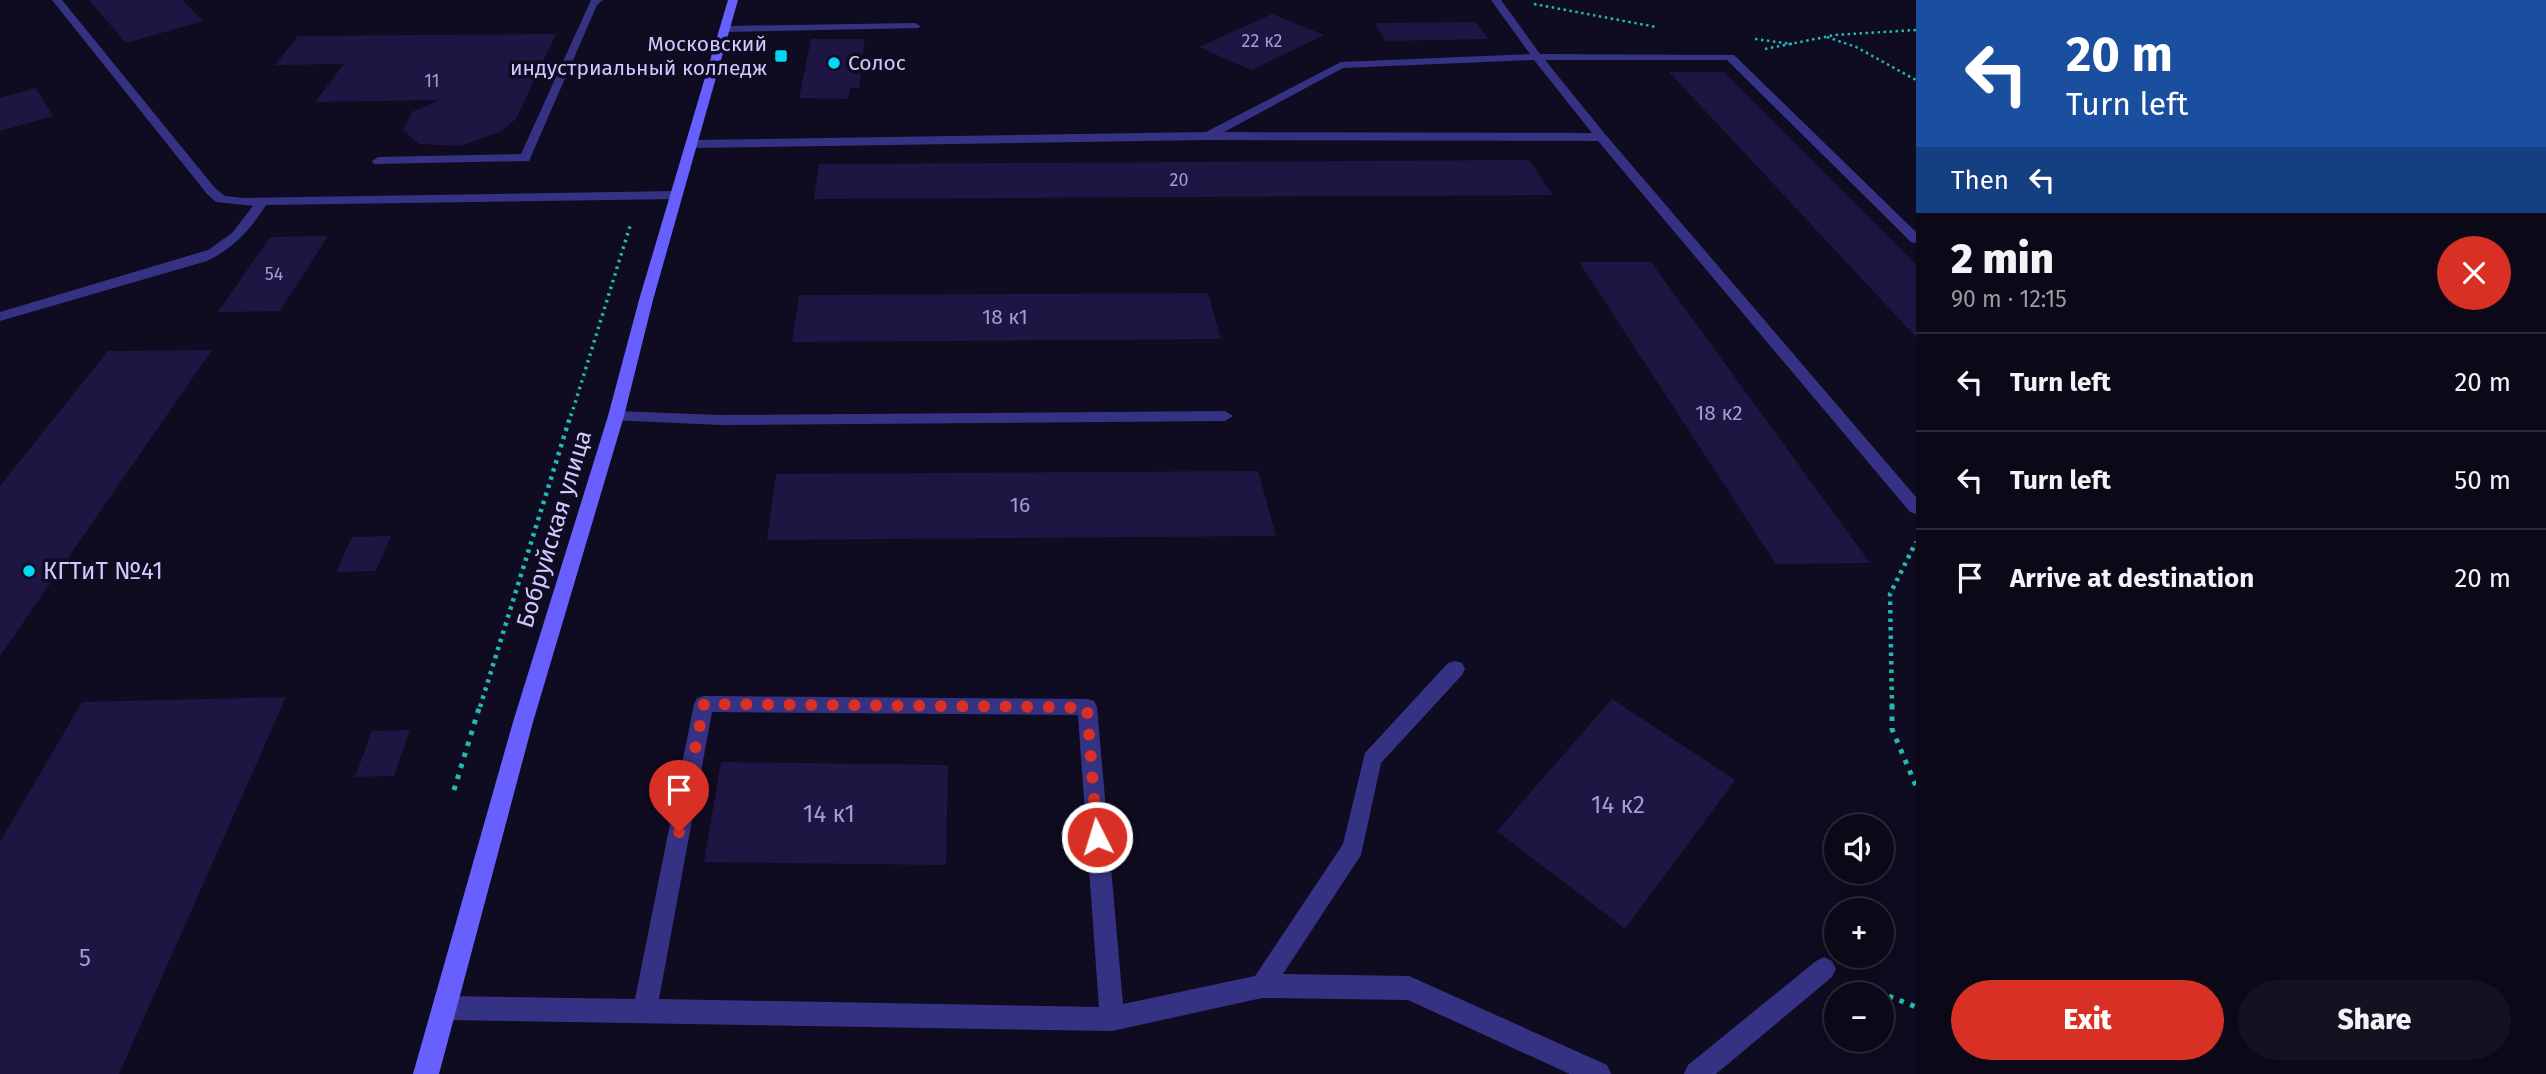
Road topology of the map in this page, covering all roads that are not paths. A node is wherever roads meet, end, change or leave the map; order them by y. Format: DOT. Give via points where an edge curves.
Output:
graph roads {
  1 [pos="57,0"];
  2 [pos="598,0"];
  3 [pos="733,0"];
  4 [pos="1496,0"];
  5 [pos="915,26"];
  6 [pos="724,29"];
  7 [pos="1537,57"];
  8 [pos="1207,136"];
  9 [pos="1601,137"];
  10 [pos="692,145"];
  11 [pos="378,161"];
  12 [pos="677,195"];
  13 [pos="262,202"];
  14 [pos="1916,239"];
  15 [pos="0,317"];
  16 [pos="616,416"];
  17 [pos="1225,416"];
  18 [pos="1916,508"];
  19 [pos="1455,669"];
  20 [pos="1824,969"];
  21 [pos="1262,986"];
  22 [pos="444,1008"];
  23 [pos="644,1013"];
  24 [pos="1112,1019"];
  25 [pos="426,1074"];
  26 [pos="1598,1074"];
  27 [pos="1697,1074"];
  1 -- 13 [label="lane" via="211,191 221,199"];
  2 -- 11 [label="lane" via="525,158"];
  3 -- 6 [label="street, Бобруйская улица"];
  4 -- 7 [label="lane"];
  5 -- 6 [label="lane"];
  6 -- 10 [label="street, Бобруйская улица"];
  7 -- 8 [label="lane" via="1341,65"];
  7 -- 9 [label="lane"];
  7 -- 14 [label="lane" via="1730,57"];
  8 -- 9 [label="lane"];
  8 -- 10 [label="lane"];
  9 -- 18 [label="lane"];
  10 -- 12 [label="street, Бобруйская улица"];
  12 -- 13 [label="lane"];
  12 -- 16 [label="street, Бобруйская улица"];
  13 -- 15 [label="lane" via="223,250"];
  16 -- 17 [label="lane" via="721,420"];
  16 -- 22 [label="street, Бобруйская улица" via="523,722"];
  19 -- 21 [label="lane" via="1372,759 1353,848"];
  20 -- 27 [label="lane"];
  21 -- 24 [label="lane"];
  21 -- 26 [label="lane" via="1409,988"];
  22 -- 23 [label="lane"];
  22 -- 25 [label="street, Бобруйская улица"];
  23 -- 24 [label="lane"];
  23 -- 24 [label="lane" via="704,704 1059,707 1087,708"];
}
